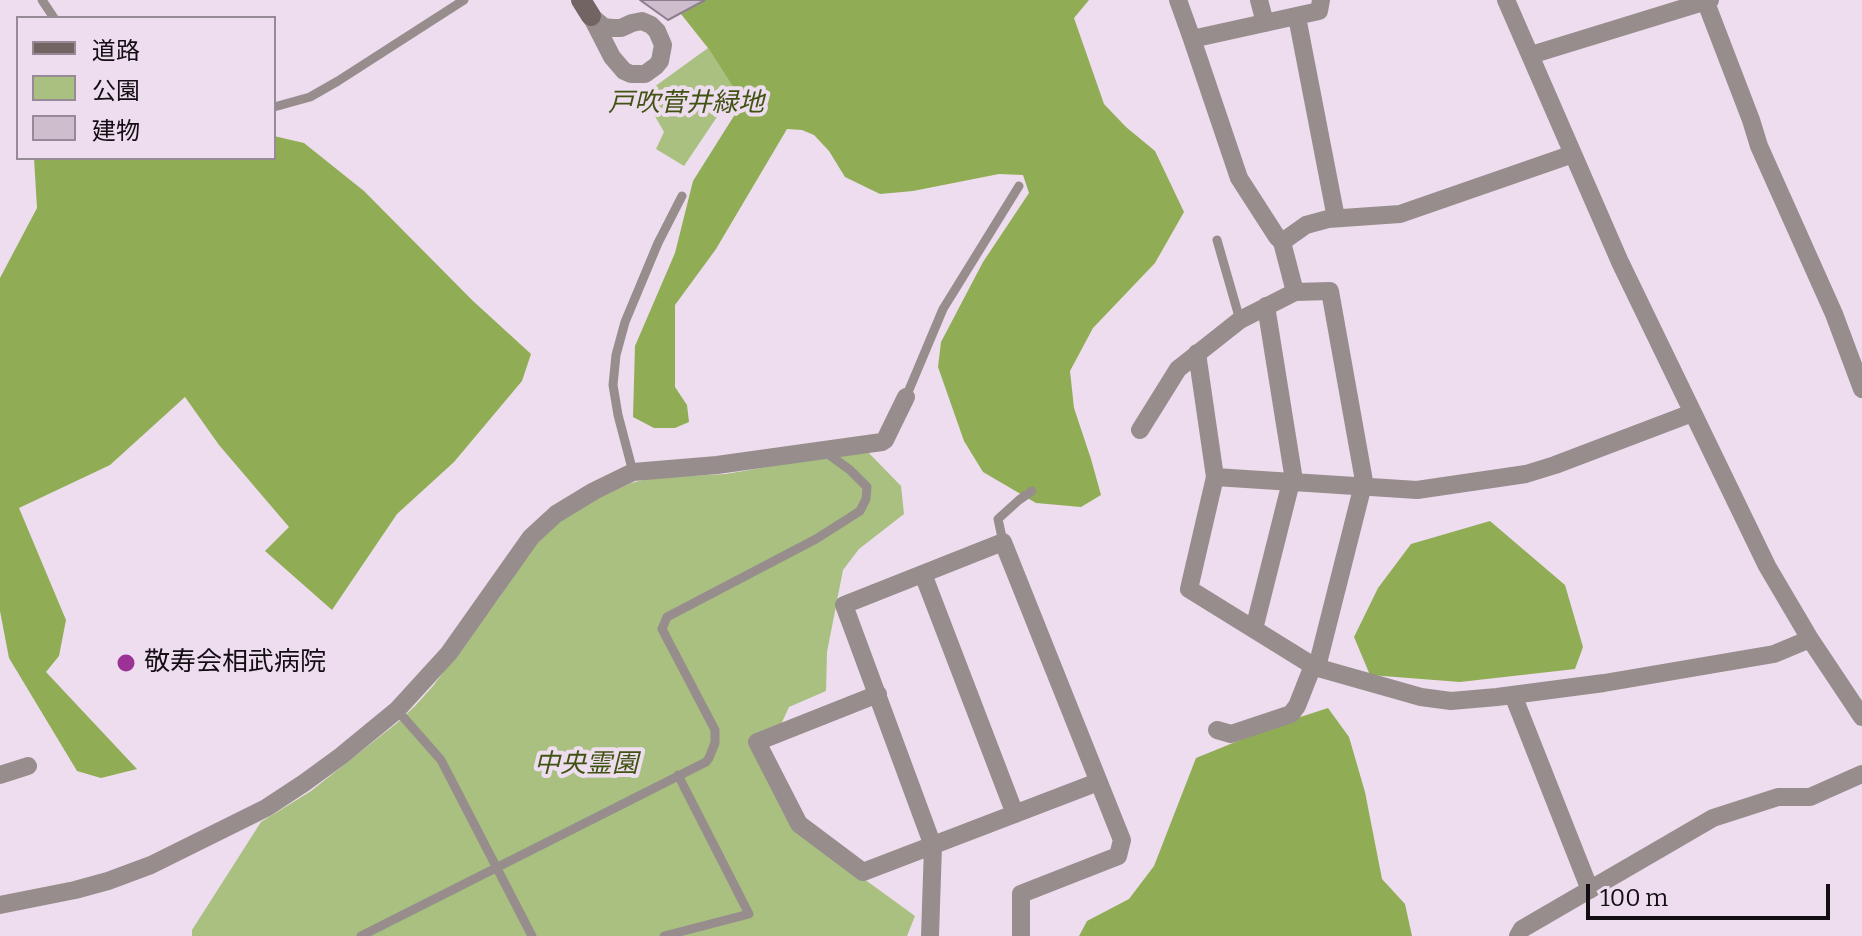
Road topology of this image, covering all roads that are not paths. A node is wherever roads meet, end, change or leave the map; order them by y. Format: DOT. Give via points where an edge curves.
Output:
graph roads {
  1 [pos="464,0"];
  2 [pos="1178,0"];
  3 [pos="1259,0"];
  4 [pos="1321,0"];
  5 [pos="1506,0"];
  6 [pos="1707,0"];
  7 [pos="1297,17"];
  8 [pos="1265,23"];
  9 [pos="1192,39"];
  10 [pos="1531,55"];
  11 [pos="276,106"];
  12 [pos="1573,154"];
  13 [pos="1019,186"];
  14 [pos="682,196"];
  15 [pos="1336,218"];
  16 [pos="1217,240"];
  17 [pos="1282,242"];
  18 [pos="1295,292"];
  19 [pos="1266,306"];
  20 [pos="1240,320"];
  21 [pos="1197,353"];
  22 [pos="1862,389"];
  23 [pos="906,397"];
  24 [pos="1692,413"];
  25 [pos="1140,430"];
  26 [pos="824,451"];
  27 [pos="633,472"];
  28 [pos="1215,477"];
  29 [pos="1291,482"];
  30 [pos="1363,487"];
  31 [pos="1032,491"];
  32 [pos="1003,542"];
  33 [pos="923,574"];
  34 [pos="1254,629"];
  35 [pos="1810,639"];
  36 [pos="1315,667"];
  37 [pos="878,694"];
  38 [pos="1513,695"];
  39 [pos="397,710"];
  40 [pos="1862,717"];
  41 [pos="1217,730"];
  42 [pos="28,766"];
  43 [pos="1862,774"];
  44 [pos="0,775"];
  45 [pos="678,775"];
  46 [pos="1098,782"];
  47 [pos="1015,814"];
  48 [pos="933,846"];
  49 [pos="496,869"];
  50 [pos="1590,890"];
  51 [pos="0,905"];
  52 [pos="361,936"];
  53 [pos="532,936"];
  54 [pos="664,936"];
  55 [pos="930,936"];
  56 [pos="1021,936"];
  57 [pos="1518,936"];
  1 -- 11 [label="lane" via="310,97"];
  2 -- 9 [label="street"];
  3 -- 8 [label="street"];
  4 -- 7 [label="street" via="1319,11"];
  5 -- 10 [label="street"];
  6 -- 10 [label="street"];
  6 -- 22 [label="street" via="1759,146"];
  7 -- 8 [label="street"];
  7 -- 15 [label="street"];
  8 -- 9 [label="street"];
  9 -- 17 [label="street" via="1239,178"];
  10 -- 12 [label="street"];
  12 -- 15 [label="street" via="1400,214"];
  12 -- 24 [label="street"];
  13 -- 23 [label="lane" via="943,309"];
  14 -- 27 [label="lane" via="625,322 616,355 613,385"];
  15 -- 17 [label="street" via="1306,225"];
  16 -- 20 [label="lane"];
  17 -- 18 [label="street"];
  18 -- 19 [label="street"];
  18 -- 30 [label="street" via="1330,291"];
  19 -- 20 [label="street"];
  19 -- 29 [label="street"];
  20 -- 21 [label="street"];
  21 -- 25 [label="street" via="1178,369"];
  21 -- 28 [label="street"];
  23 -- 26 [label="street" via="885,440"];
  24 -- 30 [label="street" via="1526,474 1417,490"];
  24 -- 35 [label="street" via="1767,566"];
  26 -- 27 [label="street"];
  26 -- 45 [label="lane" via="867,487 860,511 667,617 662,629 716,735 706,762"];
  27 -- 39 [label="street" via="556,514 531,537 449,653"];
  28 -- 29 [label="street"];
  28 -- 34 [label="street" via="1189,589"];
  29 -- 30 [label="street"];
  29 -- 34 [label="street"];
  30 -- 36 [label="street"];
  31 -- 32 [label="lane" via="998,519"];
  32 -- 33 [label="street"];
  32 -- 46 [label="street"];
  33 -- 37 [label="street" via="844,605"];
  33 -- 47 [label="street"];
  34 -- 36 [label="street"];
  35 -- 38 [label="street" via="1774,654"];
  35 -- 40 [label="street"];
  36 -- 38 [label="street" via="1421,697 1451,701"];
  36 -- 41 [label="street" via="1291,714 1231,734"];
  37 -- 48 [label="street"];
  37 -- 48 [label="street" via="757,742 799,824 863,872"];
  38 -- 50 [label="street"];
  39 -- 49 [label="lane" via="441,760"];
  39 -- 51 [label="street" via="304,783 218,833 108,881"];
  42 -- 44 [label="street"];
  43 -- 50 [label="street" via="1810,797 1778,797 1713,818"];
  45 -- 49 [label="lane"];
  45 -- 54 [label="lane" via="749,914"];
  46 -- 47 [label="street"];
  46 -- 56 [label="street" via="1122,840 1118,856 1021,894"];
  47 -- 48 [label="street"];
  48 -- 55 [label="street"];
  49 -- 52 [label="lane"];
  49 -- 53 [label="lane"];
  50 -- 57 [label="street"];
}
